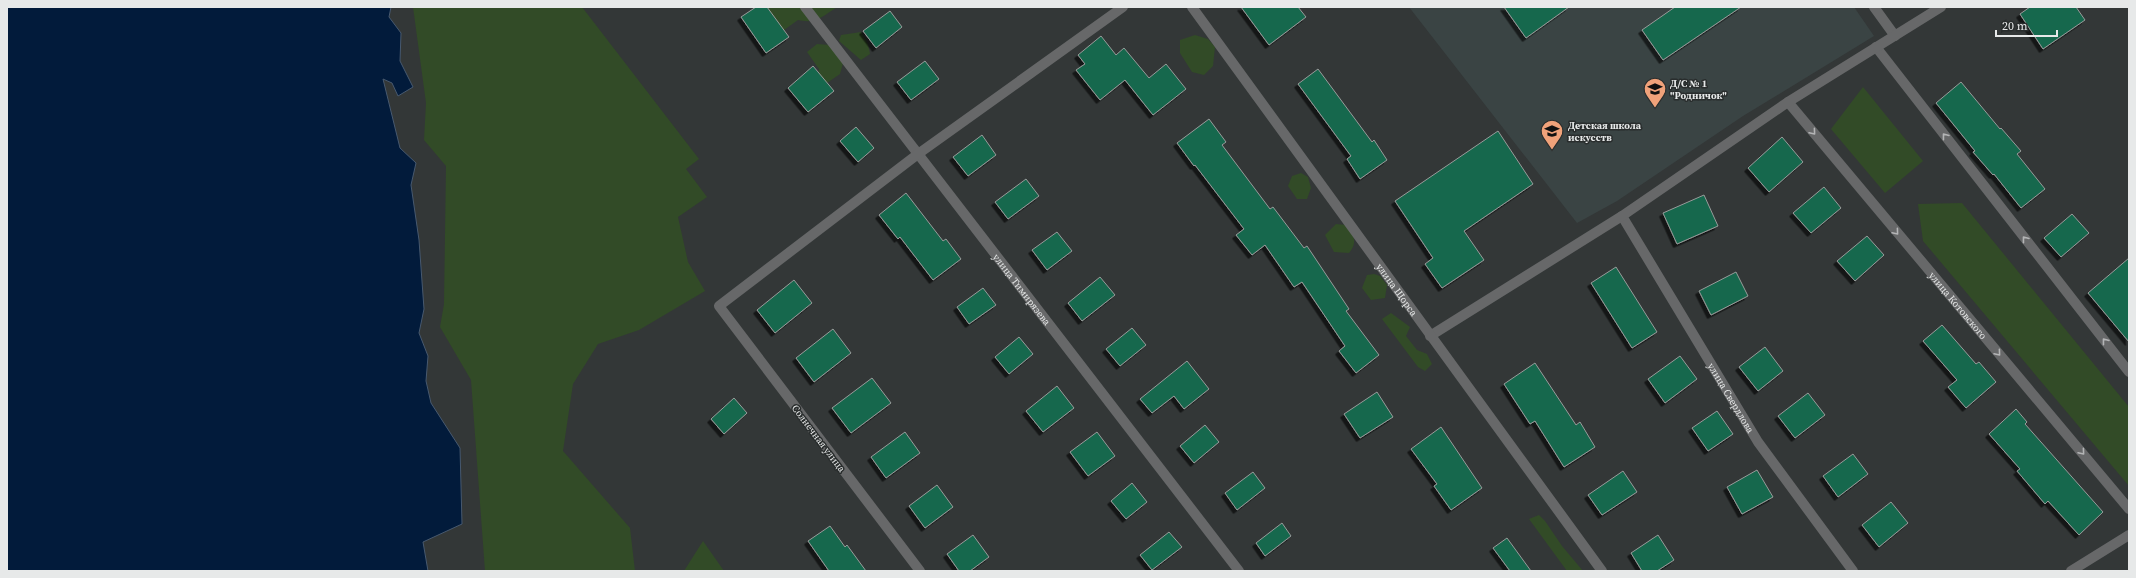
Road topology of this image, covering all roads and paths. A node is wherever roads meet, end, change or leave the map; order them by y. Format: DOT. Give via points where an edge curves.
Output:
graph roads {
  1 [pos="805,7"];
  2 [pos="1123,7"];
  3 [pos="1192,7"];
  4 [pos="1874,7"];
  5 [pos="1941,7"];
  6 [pos="1895,36"];
  7 [pos="1876,47"];
  8 [pos="1788,102"];
  9 [pos="918,154"];
  10 [pos="1622,216"];
  11 [pos="1430,336"];
  12 [pos="2129,372"];
  13 [pos="2129,509"];
  14 [pos="2129,535"];
  15 [pos="920,571"];
  16 [pos="1239,571"];
  17 [pos="1602,571"];
  18 [pos="1853,571"];
  19 [pos="2071,571"];
  1 -- 9 [label="street, улица Тимирязева"];
  2 -- 9 [label="street"];
  3 -- 11 [label="street, улица Щорса"];
  4 -- 6 [label="street"];
  5 -- 6 [label="street"];
  6 -- 7 [label="street"];
  7 -- 8 [label="street"];
  12 -- 7 [label="street, one-way"];
  8 -- 10 [label="street"];
  8 -- 13 [label="street, улица Котовского, one-way"];
  9 -- 15 [label="street, Солнечная улица" via="719,306"];
  9 -- 16 [label="street, улица Тимирязева"];
  10 -- 11 [label="street"];
  10 -- 18 [label="street, улица Свердлова" via="1758,442"];
  11 -- 17 [label="street, улица Щорса"];
  14 -- 19 [label="street"];
}
